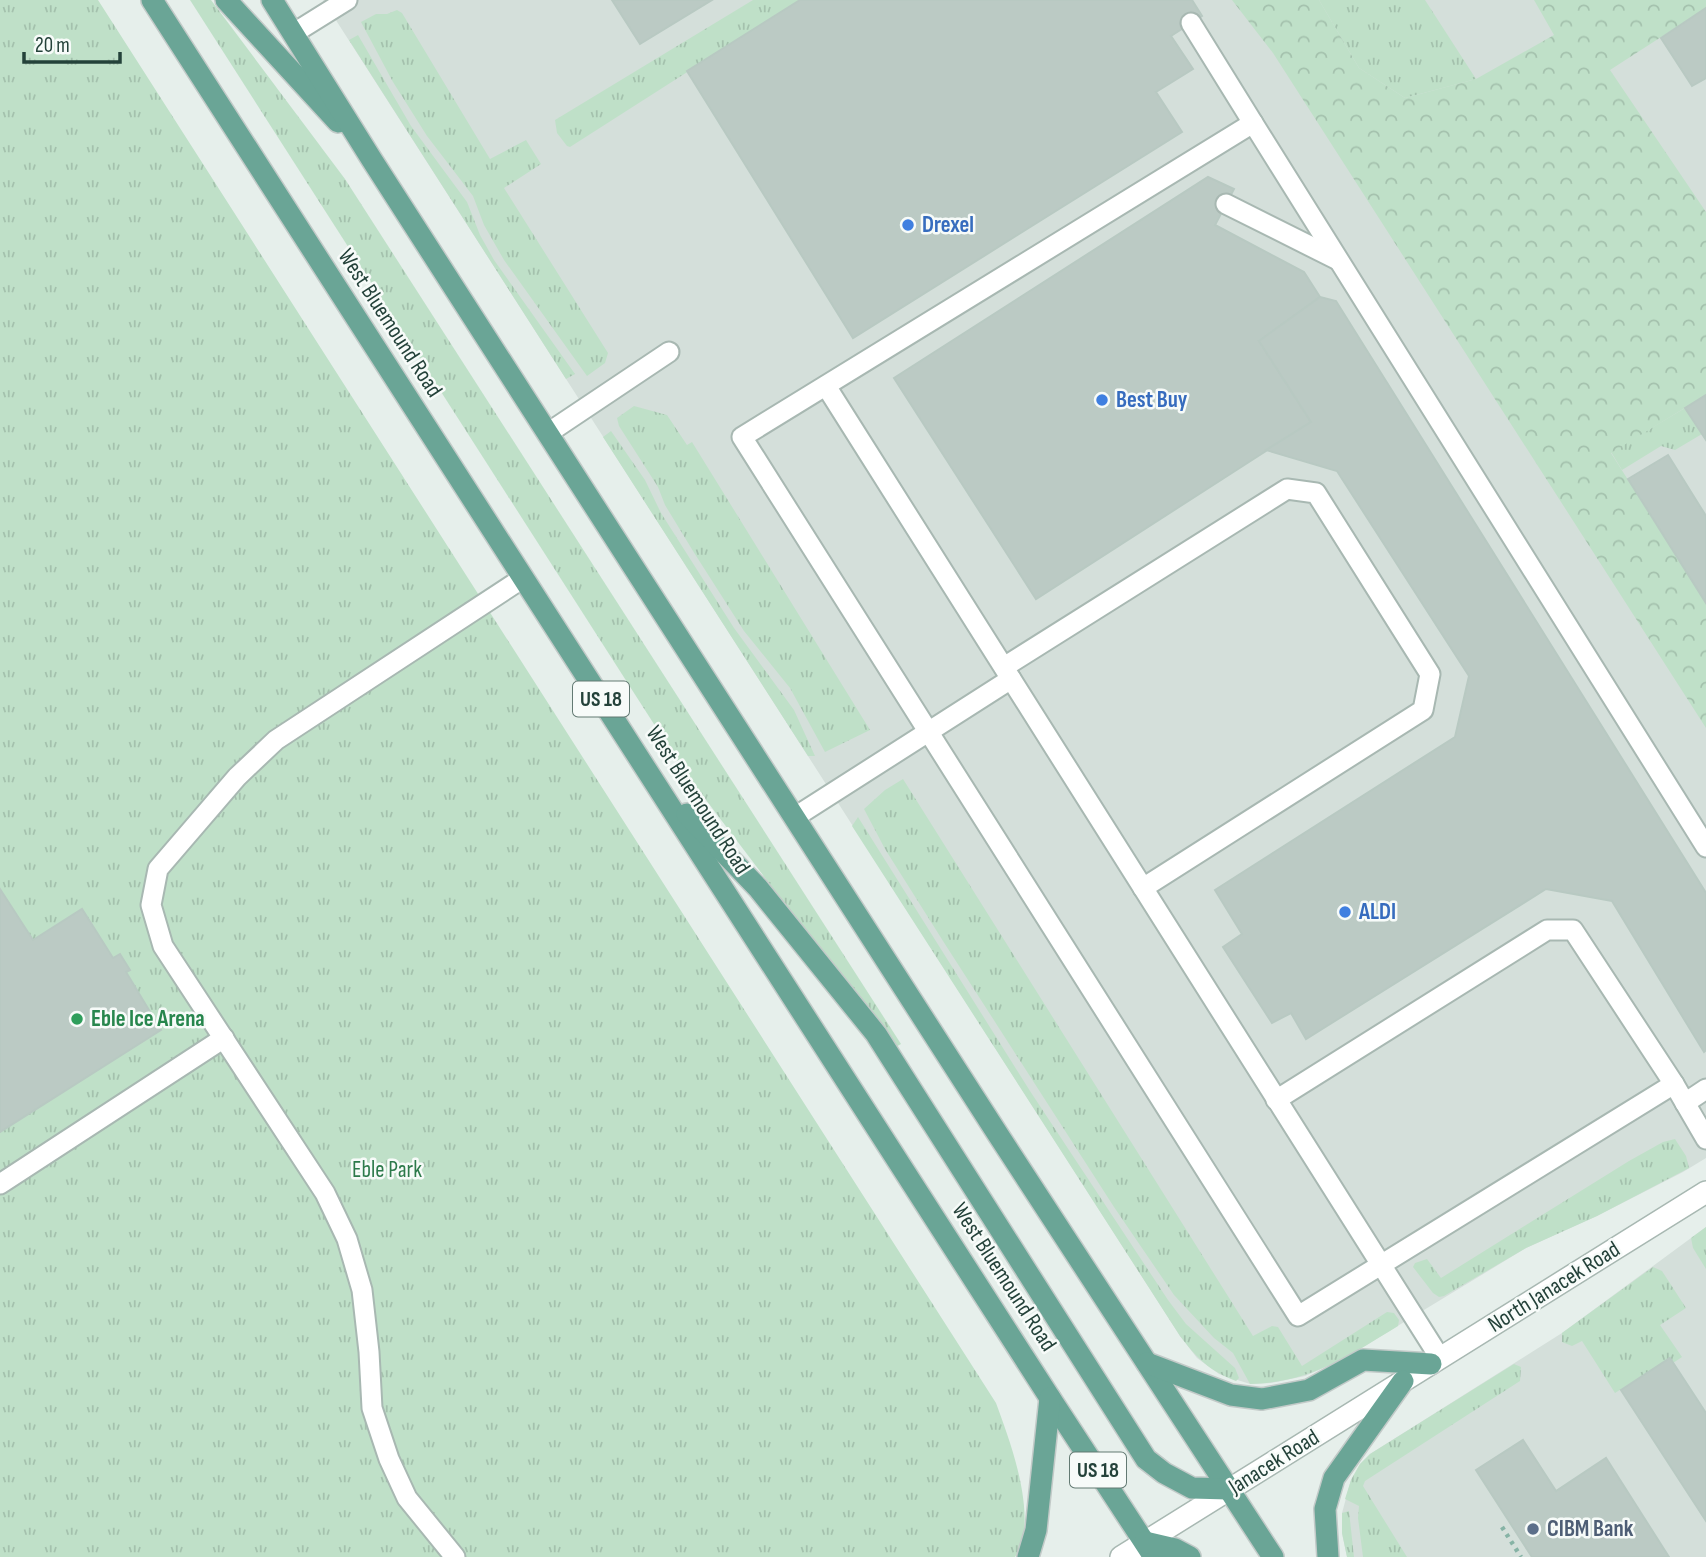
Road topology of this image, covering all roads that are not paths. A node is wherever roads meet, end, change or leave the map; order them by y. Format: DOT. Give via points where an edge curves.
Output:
graph roads {
  1 [pos="152,0"];
  2 [pos="226,0"];
  3 [pos="272,0"];
  4 [pos="346,0"];
  5 [pos="1191,23"];
  6 [pos="293,33"];
  7 [pos="1253,123"];
  8 [pos="372,160"];
  9 [pos="1226,204"];
  10 [pos="1339,260"];
  11 [pos="669,352"];
  12 [pos="826,386"];
  13 [pos="548,433"];
  14 [pos="523,579"];
  15 [pos="1008,673"];
  16 [pos="928,732"];
  17 [pos="656,783"];
  18 [pos="795,817"];
  19 [pos="1706,847"];
  20 [pos="1143,888"];
  21 [pos="224,1038"];
  22 [pos="1674,1084"];
  23 [pos="1706,1089"];
  24 [pos="1276,1100"];
  25 [pos="1685,1103"];
  26 [pos="1706,1139"];
  27 [pos="0,1184"];
  28 [pos="1706,1192"];
  29 [pos="1380,1265"];
  30 [pos="1436,1361"];
  31 [pos="1147,1363"];
  32 [pos="1403,1381"];
  33 [pos="1050,1398"];
  34 [pos="1229,1489"];
  35 [pos="1149,1549"];
  36 [pos="455,1557"];
  37 [pos="1028,1557"];
  38 [pos="1121,1557"];
  39 [pos="1190,1557"];
  40 [pos="1273,1557"];
  41 [pos="1328,1557"];
  1 -- 14 [label="main road, West Bluemound Road / US 18"];
  2 -- 8 [label="main road"];
  3 -- 6 [label="main road"];
  4 -- 6 [label="lane"];
  5 -- 7 [label="lane"];
  6 -- 8 [label="main road"];
  7 -- 10 [label="lane"];
  7 -- 12 [label="lane"];
  8 -- 13 [label="main road"];
  9 -- 10 [label="lane"];
  10 -- 19 [label="lane"];
  11 -- 13 [label="lane"];
  12 -- 15 [label="lane"];
  12 -- 16 [label="lane" via="743,437"];
  13 -- 18 [label="main road"];
  14 -- 17 [label="main road, West Bluemound Road / US 18"];
  14 -- 21 [label="lane" via="276,740 237,776 158,869 150,905 163,946"];
  15 -- 16 [label="lane"];
  15 -- 20 [label="lane"];
  15 -- 20 [label="lane" via="1287,489 1316,493 1398,623 1430,674 1423,710"];
  16 -- 18 [label="lane"];
  16 -- 29 [label="lane" via="1298,1316"];
  17 -- 33 [label="main road, West Bluemound Road / US 18"];
  17 -- 34 [label="main road" via="758,888 876,1034 1146,1459 1192,1488"];
  18 -- 31 [label="main road"];
  20 -- 24 [label="lane"];
  21 -- 27 [label="lane"];
  21 -- 36 [label="lane" via="325,1193 347,1239 362,1290 372,1408 388,1459 407,1498"];
  22 -- 24 [label="lane" via="1573,930 1547,930"];
  22 -- 25 [label="lane"];
  22 -- 29 [label="lane"];
  23 -- 25 [label="lane"];
  24 -- 29 [label="lane"];
  25 -- 26 [label="lane"];
  28 -- 30 [label="street, North Janacek Road"];
  29 -- 30 [label="lane"];
  30 -- 31 [label="main road" via="1363,1360 1309,1390 1262,1399 1231,1395"];
  30 -- 32 [label="street, North Janacek Road"];
  31 -- 34 [label="main road"];
  32 -- 34 [label="street, Janacek Road"];
  32 -- 41 [label="main road" via="1334,1478 1325,1509"];
  33 -- 35 [label="main road, West Bluemound Road / US 18"];
  33 -- 37 [label="main road" via="1036,1530"];
  34 -- 35 [label="street, Janacek Road"];
  34 -- 40 [label="main road"];
  35 -- 38 [label="street"];
  35 -- 39 [label="main road" via="1175,1549"];
}
